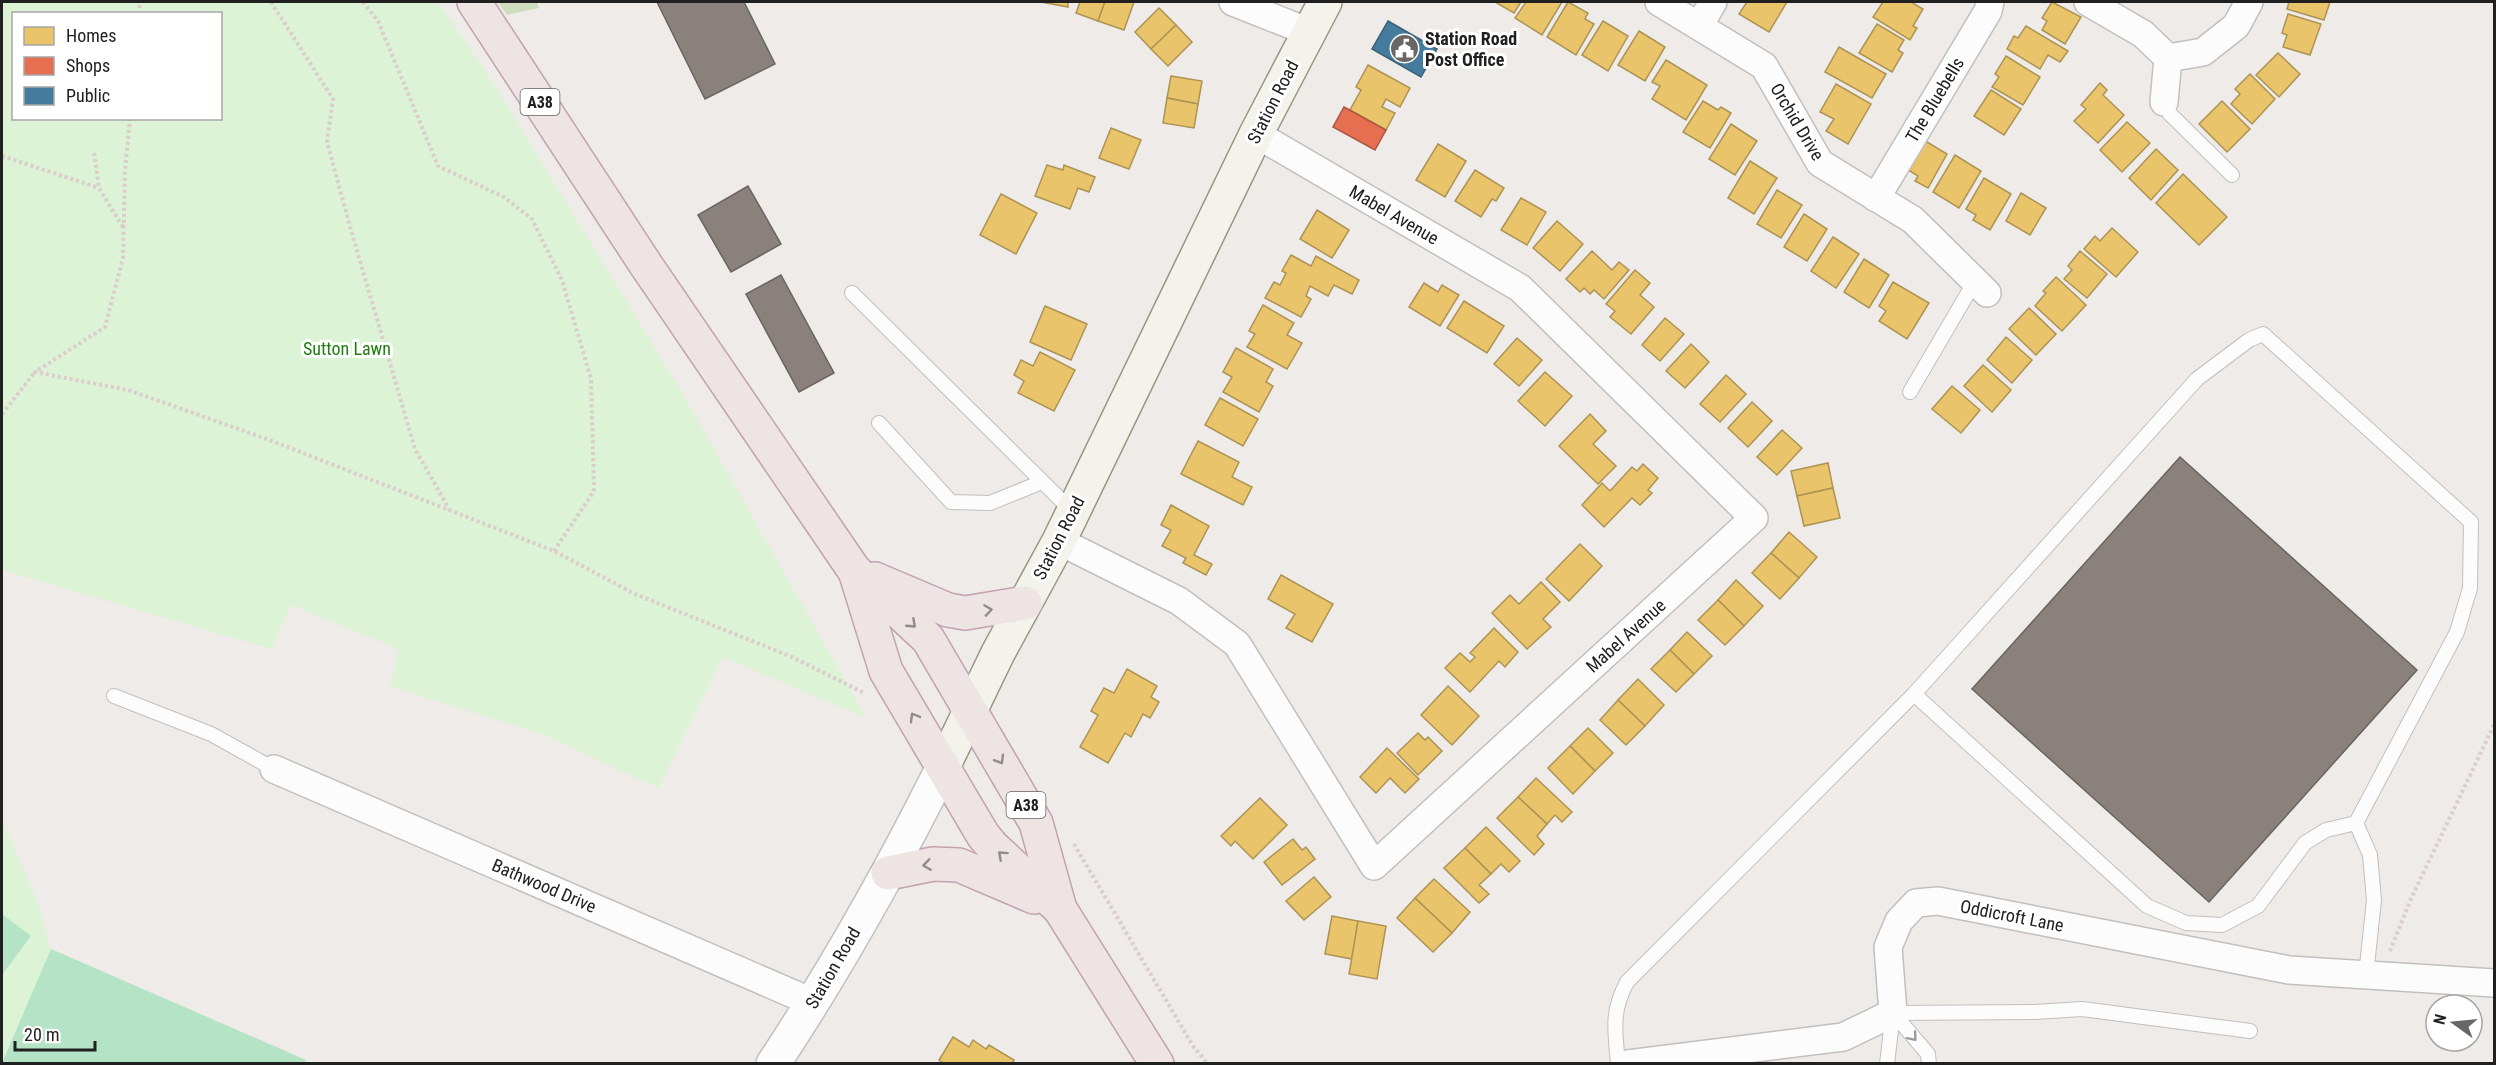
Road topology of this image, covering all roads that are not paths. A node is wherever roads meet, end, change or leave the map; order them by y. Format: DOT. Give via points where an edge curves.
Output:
graph roads {
  1 [pos="474,2"];
  2 [pos="1233,2"];
  3 [pos="1325,2"];
  4 [pos="1659,2"];
  5 [pos="1713,2"];
  6 [pos="1990,2"];
  7 [pos="2088,2"];
  8 [pos="2249,2"];
  9 [pos="1700,26"];
  10 [pos="1310,32"];
  11 [pos="2168,58"];
  12 [pos="2164,102"];
  13 [pos="1256,134"];
  14 [pos="2232,175"];
  15 [pos="1876,198"];
  16 [pos="1981,287"];
  17 [pos="852,294"];
  18 [pos="1910,392"];
  19 [pos="879,423"];
  20 [pos="1042,482"];
  21 [pos="1073,512"];
  22 [pos="1059,542"];
  23 [pos="854,570"];
  24 [pos="1025,603"];
  25 [pos="1914,694"];
  26 [pos="114,696"];
  27 [pos="970,710"];
  28 [pos="943,767"];
  29 [pos="274,769"];
  30 [pos="2356,822"];
  31 [pos="888,873"];
  32 [pos="1060,909"];
  33 [pos="2373,976"];
  34 [pos="2494,983"];
  35 [pos="814,1003"];
  36 [pos="1893,1013"];
  37 [pos="2250,1031"];
  38 [pos="773,1064"];
  39 [pos="1156,1064"];
  40 [pos="1618,1064"];
  41 [pos="1628,1064"];
  42 [pos="1887,1064"];
  43 [pos="1929,1064"];
  1 -- 23 [label="highway, A38" via="646,265"];
  2 -- 10 [label="street"];
  3 -- 10 [label="main road, Station Road"];
  4 -- 9 [label="street, Orchid Drive"];
  5 -- 9 [label="street"];
  6 -- 15 [label="street, The Bluebells"];
  7 -- 11 [label="street" via="2143,34"];
  8 -- 11 [label="street" via="2236,26 2203,52"];
  9 -- 15 [label="street, Orchid Drive" via="1764,66 1820,163"];
  10 -- 13 [label="main road, Station Road"];
  11 -- 12 [label="street"];
  12 -- 14 [label="lane" via="2170,114"];
  13 -- 21 [label="main road, Station Road"];
  13 -- 22 [label="street, Mabel Avenue" via="1520,288 1754,518 1374,866 1237,644 1179,601"];
  15 -- 16 [label="street, Orchid Drive" via="1913,220"];
  16 -- 18 [label="lane"];
  17 -- 20 [label="lane"];
  19 -- 20 [label="lane" via="951,502 990,503"];
  20 -- 21 [label="lane"];
  21 -- 22 [label="main road, Station Road"];
  22 -- 24 [label="main road, Station Road"];
  23 -- 24 [label="highway, one-way" via="948,610 965,613"];
  23 -- 27 [label="highway, A38, one-way" via="928,639"];
  28 -- 23 [label="highway, A38, one-way" via="886,671"];
  24 -- 27 [label="main road, Station Road"];
  25 -- 30 [label="lane" via="2119,884 2147,906 2186,923 2222,925 2258,906 2305,843 2326,830"];
  25 -- 30 [label="lane" via="2197,379 2262,334 2471,522 2470,588 2457,632"];
  25 -- 40 [label="lane" via="1627,982 1614,1017"];
  26 -- 29 [label="lane" via="211,734"];
  27 -- 28 [label="main road, Station Road"];
  27 -- 32 [label="highway, A38, one-way" via="1036,823"];
  28 -- 31 [label="street, Station Road"];
  32 -- 28 [label="highway, A38, one-way" via="992,846"];
  29 -- 35 [label="street, Bathwood Drive"];
  30 -- 33 [label="lane" via="2370,855"];
  32 -- 31 [label="highway, one-way" via="959,866 933,864"];
  31 -- 35 [label="street, Station Road"];
  32 -- 39 [label="highway, A38"];
  33 -- 34 [label="street, Oddicroft Lane"];
  33 -- 36 [label="street, Oddicroft Lane" via="2289,970 1938,901 1916,903 1899,921 1888,947"];
  35 -- 38 [label="street, Station Road"];
  36 -- 37 [label="lane" via="2082,1009"];
  36 -- 41 [label="street" via="1843,1037"];
  36 -- 42 [label="lane"];
  36 -- 43 [label="lane, one-way" via="1928,1054"];
}
